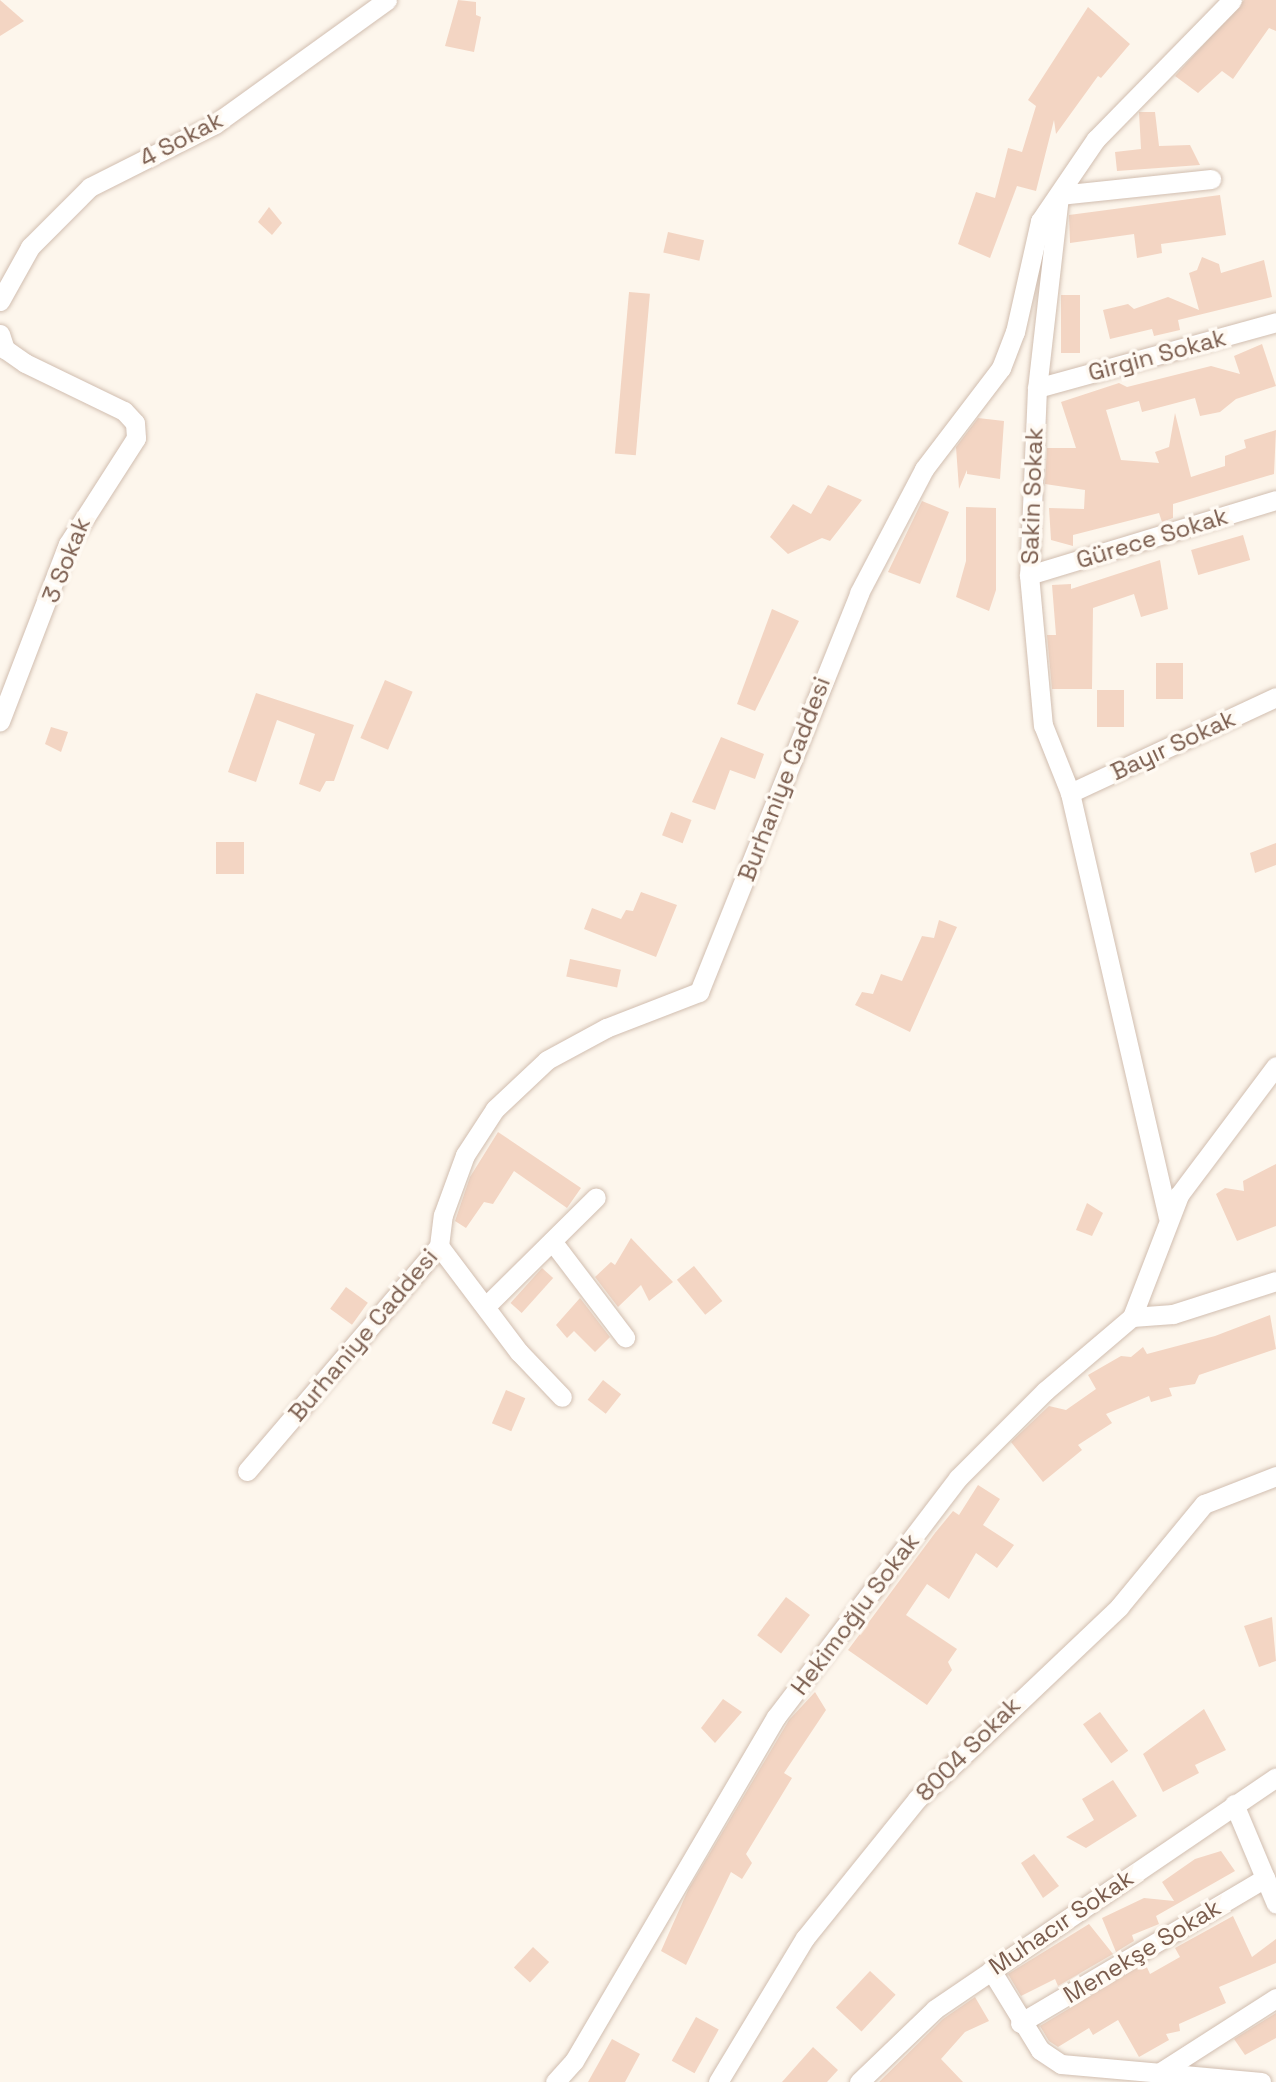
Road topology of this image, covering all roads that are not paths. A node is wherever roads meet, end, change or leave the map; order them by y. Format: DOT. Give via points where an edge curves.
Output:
graph roads {
  1 [pos="387,0"];
  2 [pos="1232,0"];
  3 [pos="1211,179"];
  4 [pos="1059,195"];
  5 [pos="0,301"];
  6 [pos="1276,322"];
  7 [pos="0,334"];
  8 [pos="1037,388"];
  9 [pos="1276,500"];
  10 [pos="1029,575"];
  11 [pos="1276,697"];
  12 [pos="0,721"];
  13 [pos="1070,793"];
  14 [pos="1276,1066"];
  15 [pos="596,1197"];
  16 [pos="1168,1217"];
  17 [pos="552,1241"];
  18 [pos="439,1246"];
  19 [pos="1276,1282"];
  20 [pos="487,1304"];
  21 [pos="1132,1317"];
  22 [pos="625,1337"];
  23 [pos="562,1397"];
  24 [pos="247,1471"];
  25 [pos="1276,1476"];
  26 [pos="1276,1777"];
  27 [pos="1234,1804"];
  28 [pos="1265,1878"];
  29 [pos="1276,1904"];
  30 [pos="991,1970"];
  31 [pos="1276,1998"];
  32 [pos="1020,2024"];
  33 [pos="1158,2073"];
  34 [pos="555,2082"];
  35 [pos="718,2082"];
  36 [pos="859,2082"];
  37 [pos="1261,2082"];
  1 -- 5 [label="street, 4 Sokak" via="215,124 90,187 30,247"];
  2 -- 4 [label="street, Burhaniye Caddesi" via="1096,139"];
  3 -- 4 [label="street"];
  4 -- 8 [label="street, Sakin Sokak"];
  4 -- 18 [label="street, Burhaniye Caddesi" via="1040,221 1016,332 1001,369 924,469 859,593 699,992 606,1028 547,1060 495,1109 465,1155 443,1214"];
  6 -- 8 [label="street, Girgin Sokak"];
  7 -- 12 [label="street, 3 Sokak" via="5,349 25,363 124,411 135,423 136,438 68,544"];
  8 -- 10 [label="street, Sakin Sokak"];
  9 -- 10 [label="street, Gürece Sokak"];
  10 -- 13 [label="street, Sakin Sokak" via="1044,724"];
  11 -- 13 [label="street, Bayır Sokak"];
  13 -- 16 [label="street, Sakin Sokak"];
  14 -- 16 [label="street"];
  15 -- 17 [label="street"];
  16 -- 21 [label="street"];
  17 -- 20 [label="street"];
  17 -- 22 [label="street"];
  18 -- 20 [label="street"];
  18 -- 24 [label="street, Burhaniye Caddesi"];
  19 -- 21 [label="street" via="1173,1314"];
  20 -- 23 [label="street" via="519,1352"];
  21 -- 34 [label="street, Hekimoğlu Sokak" via="1045,1391 958,1478 776,1717 574,2061"];
  25 -- 35 [label="street, 8004 Sokak" via="1204,1504 1119,1607 917,1799 805,1938"];
  26 -- 27 [label="street, Muhacır Sokak"];
  27 -- 28 [label="street"];
  27 -- 30 [label="street, Muhacır Sokak"];
  28 -- 29 [label="street"];
  28 -- 32 [label="street, Menekşe Sokak"];
  30 -- 32 [label="street"];
  30 -- 36 [label="street, Muhacır Sokak" via="934,2009"];
  31 -- 33 [label="street"];
  32 -- 33 [label="street" via="1040,2050 1061,2064"];
  33 -- 37 [label="street"];
}
